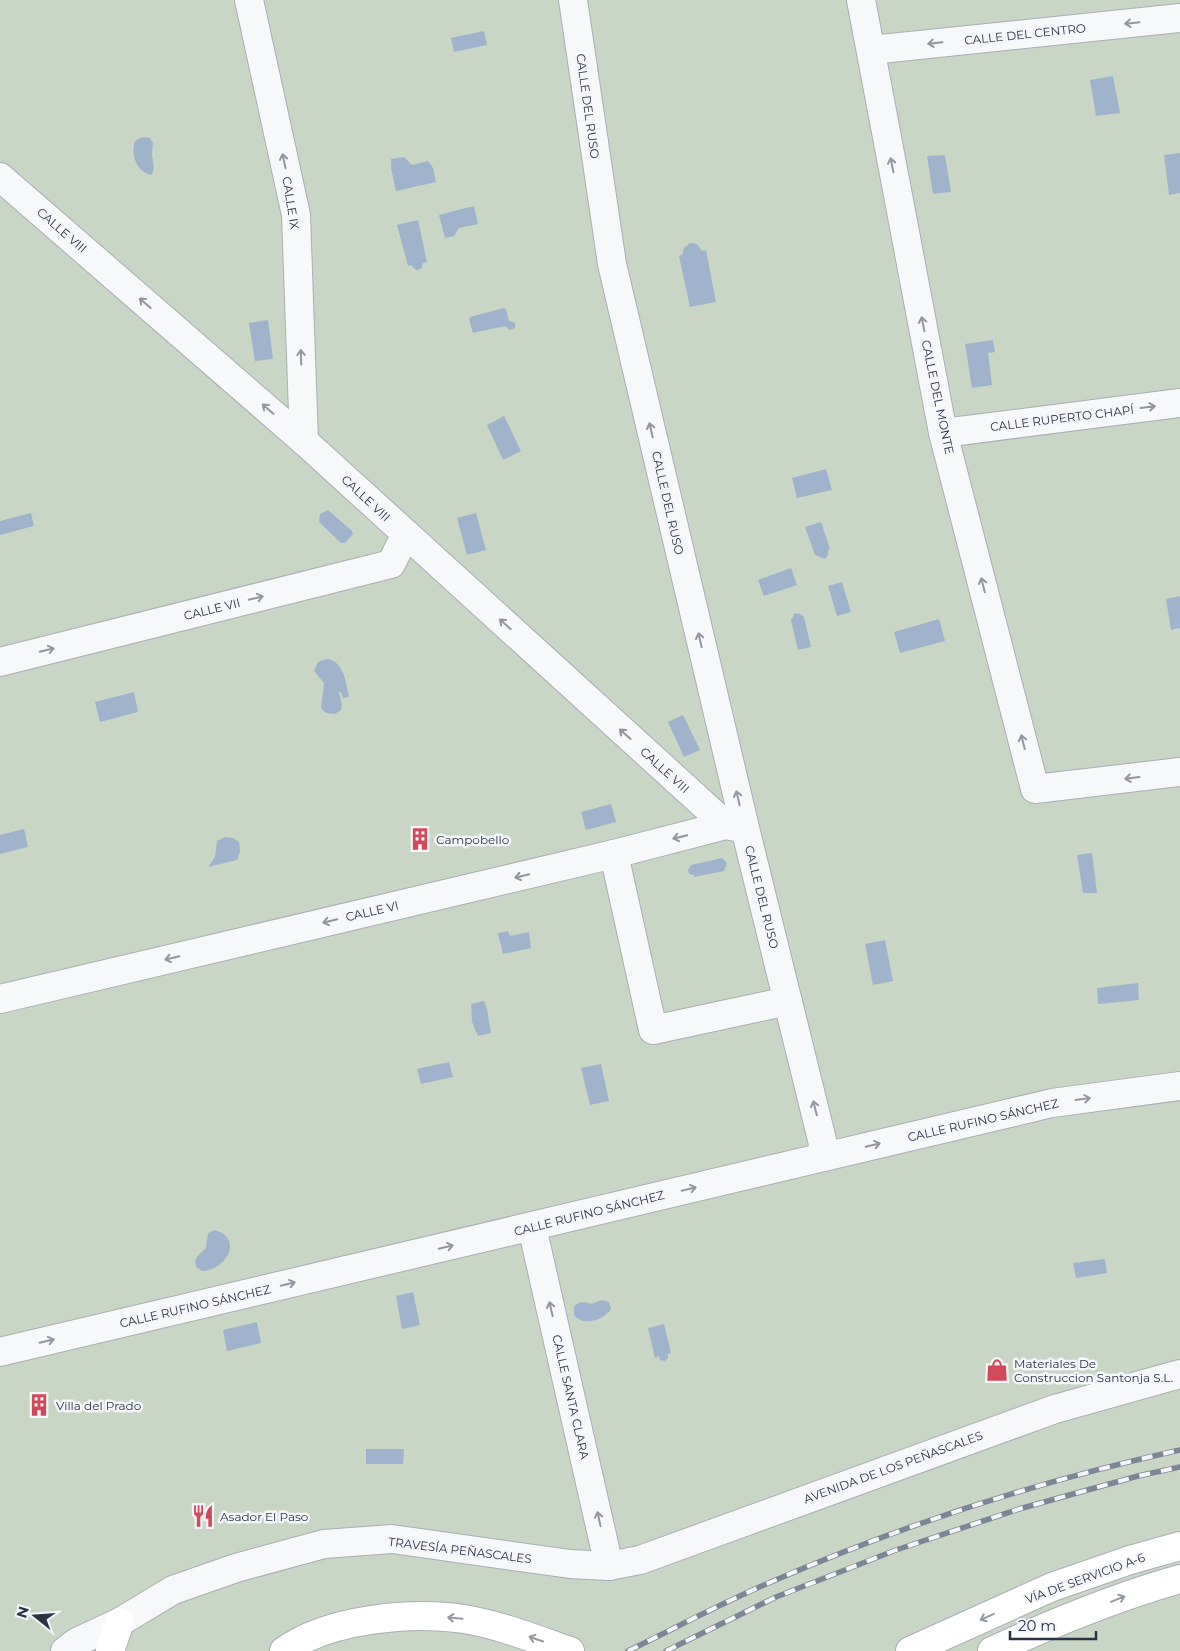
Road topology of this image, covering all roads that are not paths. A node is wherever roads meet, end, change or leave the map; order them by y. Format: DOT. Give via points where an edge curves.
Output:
graph roads {
  1 [pos="249,0"];
  2 [pos="573,0"];
  3 [pos="861,0"];
  4 [pos="1180,18"];
  5 [pos="871,50"];
  6 [pos="0,177"];
  7 [pos="1180,403"];
  8 [pos="944,433"];
  9 [pos="304,440"];
  10 [pos="406,534"];
  11 [pos="0,662"];
  12 [pos="1180,772"];
  13 [pos="735,827"];
  14 [pos="614,854"];
  15 [pos="0,999"];
  16 [pos="788,1000"];
  17 [pos="1180,1086"];
  18 [pos="826,1156"];
  19 [pos="532,1227"];
  20 [pos="0,1352"];
  21 [pos="1180,1374"];
  22 [pos="1180,1546"];
  23 [pos="609,1566"];
  24 [pos="1180,1579"];
  25 [pos="120,1622"];
  26 [pos="65,1651"];
  27 [pos="110,1651"];
  28 [pos="128,1651"];
  29 [pos="284,1651"];
  30 [pos="570,1651"];
  31 [pos="910,1651"];
  32 [pos="992,1651"];
  9 -- 1 [label="street, CALLE IX, one-way" via="296,215"];
  13 -- 2 [label="street, CALLE DEL RUSO, one-way" via="612,264"];
  3 -- 5 [label="street, CALLE DEL MONTE"];
  4 -- 5 [label="street, CALLE DEL CENTRO, one-way"];
  8 -- 5 [label="street, CALLE DEL MONTE, one-way"];
  9 -- 6 [label="street, CALLE VIII, one-way"];
  8 -- 7 [label="street, CALLE RUPERTO CHAPÍ, one-way"];
  12 -- 8 [label="street, CALLE DEL MONTE, one-way" via="1035,789"];
  9 -- 10 [label="street, CALLE VIII"];
  11 -- 10 [label="street, CALLE VII, one-way" via="391,564"];
  13 -- 10 [label="street, CALLE VIII, one-way"];
  13 -- 14 [label="street, CALLE VI, one-way"];
  13 -- 16 [label="street, CALLE DEL RUSO"];
  14 -- 15 [label="street, CALLE VI, one-way"];
  14 -- 16 [label="street" via="653,1030"];
  18 -- 16 [label="street, CALLE DEL RUSO, one-way"];
  18 -- 17 [label="street, CALLE RUFINO SÁNCHEZ, one-way" via="1052,1103"];
  19 -- 18 [label="street, CALLE RUFINO SÁNCHEZ, one-way"];
  20 -- 19 [label="street, CALLE RUFINO SÁNCHEZ, one-way"];
  23 -- 19 [label="street, CALLE SANTA CLARA, one-way"];
  21 -- 23 [label="street, AVENIDA DE LOS PEÑASCALES" via="1055,1409 649,1556"];
  22 -- 31 [label="street, VÍA DE SERVICIO A-6, one-way" via="1052,1587"];
  23 -- 25 [label="street, TRAVESÍA PEÑASCALES" via="570,1564 392,1539 324,1544 236,1568 173,1590"];
  32 -- 24 [label="street, one-way" via="1140,1590"];
  25 -- 26 [label="street, TRAVESÍA PEÑASCALES"];
  25 -- 27 [label="street"];
  25 -- 28 [label="street"];
  30 -- 29 [label="street, one-way" via="503,1628 465,1619 427,1616 368,1620 337,1627 297,1641"];
}
